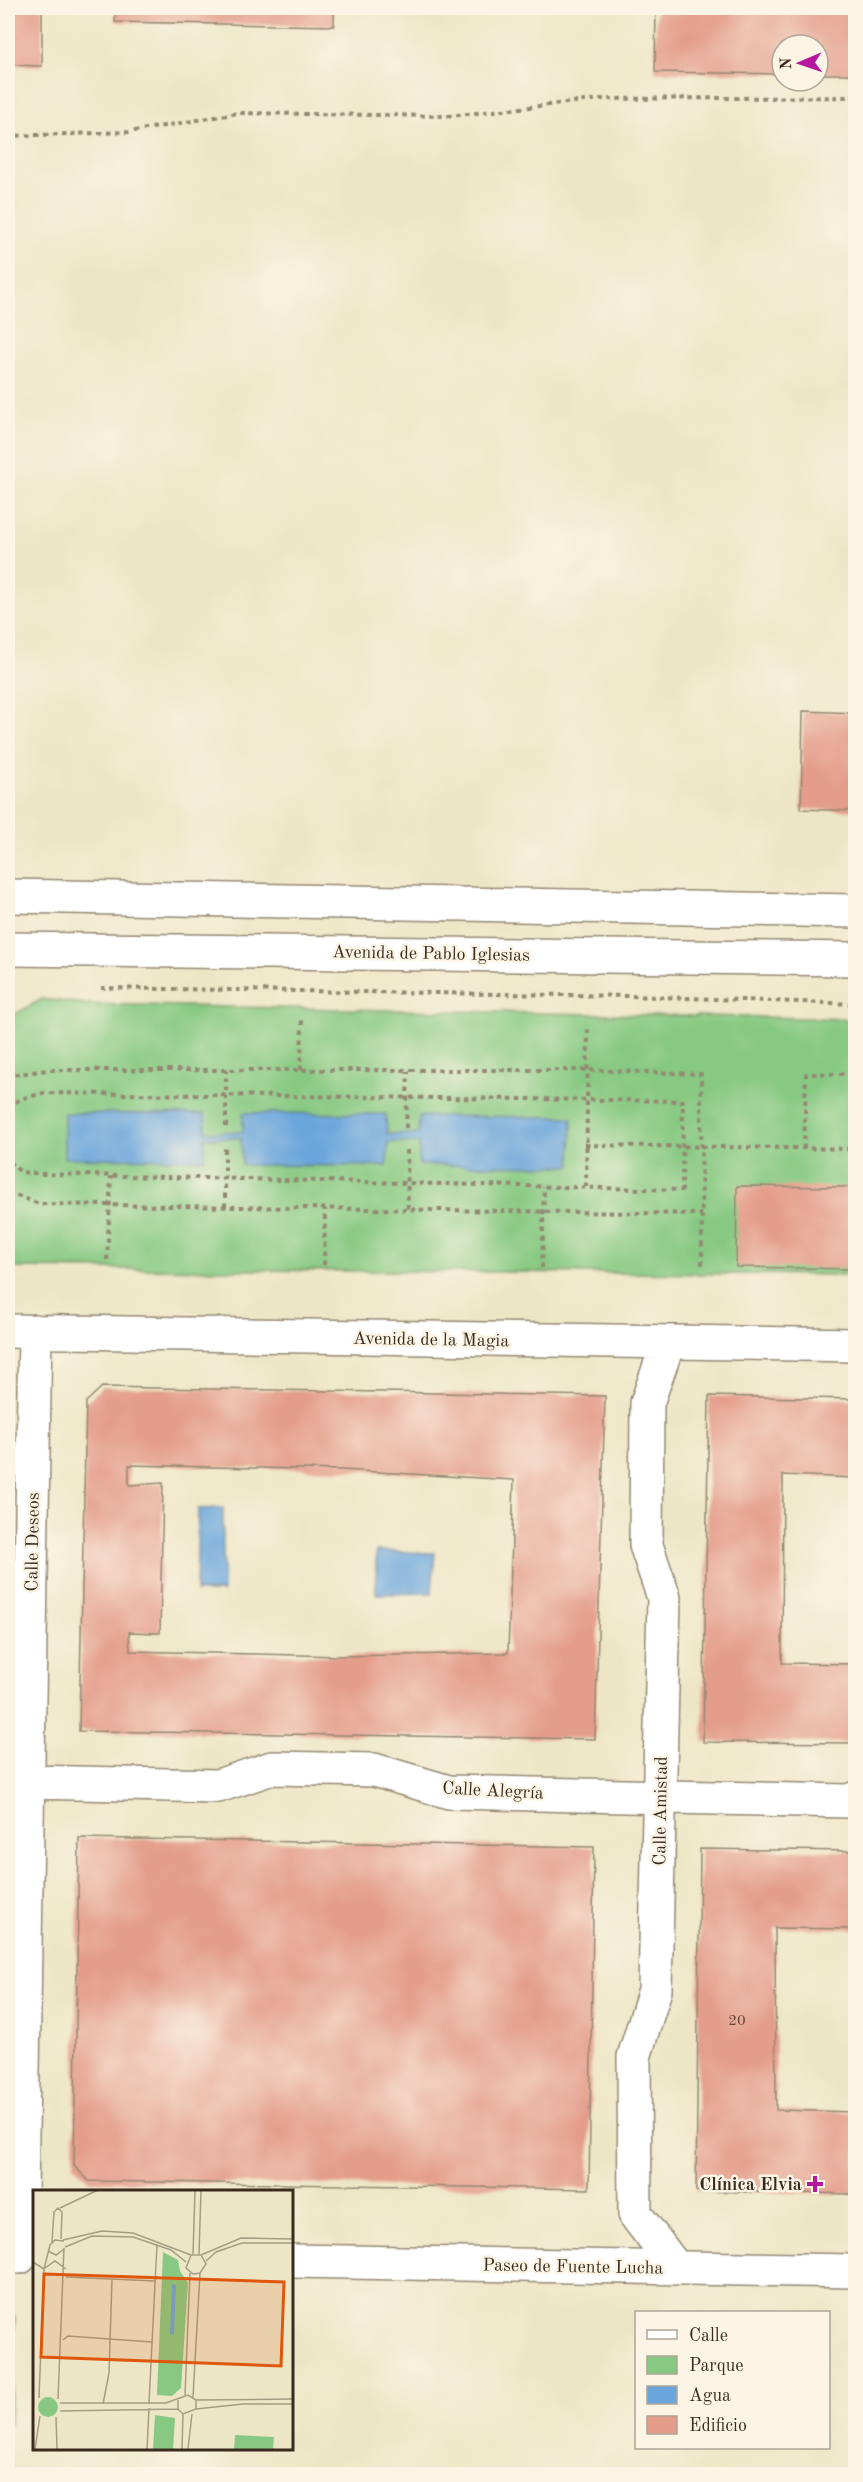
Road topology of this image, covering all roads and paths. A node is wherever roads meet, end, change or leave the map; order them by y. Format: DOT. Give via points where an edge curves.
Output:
graph roads {
  1 [pos="855,97"];
  2 [pos="8,136"];
  3 [pos="8,896"];
  4 [pos="855,911"];
  5 [pos="8,949"];
  6 [pos="855,959"];
  7 [pos="97,987"];
  8 [pos="855,1004"];
  9 [pos="302,1020"];
  10 [pos="588,1026"];
  11 [pos="226,1070"];
  12 [pos="301,1070"];
  13 [pos="588,1070"];
  14 [pos="408,1071"];
  15 [pos="855,1074"];
  16 [pos="8,1080"];
  17 [pos="226,1097"];
  18 [pos="407,1099"];
  19 [pos="587,1101"];
  20 [pos="8,1107"];
  21 [pos="226,1127"];
  22 [pos="406,1128"];
  23 [pos="585,1144"];
  24 [pos="225,1146"];
  25 [pos="682,1147"];
  26 [pos="702,1147"];
  27 [pos="804,1149"];
  28 [pos="855,1149"];
  29 [pos="407,1150"];
  30 [pos="8,1159"];
  31 [pos="111,1176"];
  32 [pos="225,1178"];
  33 [pos="407,1183"];
  34 [pos="544,1186"];
  35 [pos="586,1187"];
  36 [pos="8,1192"];
  37 [pos="110,1205"];
  38 [pos="225,1207"];
  39 [pos="325,1209"];
  40 [pos="408,1210"];
  41 [pos="544,1212"];
  42 [pos="702,1214"];
  43 [pos="107,1260"];
  44 [pos="324,1264"];
  45 [pos="702,1267"];
  46 [pos="542,1268"];
  47 [pos="21,1331"];
  48 [pos="668,1343"];
  49 [pos="855,1345"];
  50 [pos="28,1782"];
  51 [pos="660,1794"];
  52 [pos="855,1798"];
  53 [pos="21,2257"];
  54 [pos="292,2261"];
  55 [pos="676,2268"];
  56 [pos="855,2271"];
  1 -- 2 [label="path" via="602,99 449,116 238,113 129,132"];
  3 -- 4 [label="street"];
  5 -- 6 [label="street, Avenida de Pablo Iglesias"];
  7 -- 8 [label="path"];
  9 -- 12 [label="path"];
  10 -- 13 [label="path"];
  11 -- 12 [label="path"];
  11 -- 16 [label="path" via="47,1070"];
  11 -- 17 [label="path"];
  12 -- 14 [label="path"];
  13 -- 14 [label="path"];
  13 -- 19 [label="path"];
  13 -- 26 [label="path" via="701,1074"];
  14 -- 18 [label="path"];
  15 -- 27 [label="path" via="806,1074"];
  17 -- 18 [label="path"];
  17 -- 20 [label="path" via="44,1093 20,1099"];
  17 -- 21 [label="path"];
  18 -- 19 [label="path"];
  18 -- 22 [label="path"];
  19 -- 23 [label="path"];
  19 -- 25 [label="path" via="683,1101"];
  23 -- 25 [label="path"];
  23 -- 35 [label="path"];
  24 -- 32 [label="path"];
  25 -- 26 [label="path"];
  25 -- 35 [label="path" via="682,1190"];
  26 -- 27 [label="path"];
  26 -- 42 [label="path"];
  27 -- 28 [label="path"];
  29 -- 33 [label="path"];
  30 -- 31 [label="path" via="20,1172"];
  31 -- 32 [label="path"];
  31 -- 37 [label="path"];
  32 -- 33 [label="path"];
  32 -- 38 [label="path"];
  33 -- 34 [label="path"];
  33 -- 40 [label="path"];
  34 -- 35 [label="path"];
  34 -- 41 [label="path"];
  36 -- 37 [label="path" via="39,1204"];
  37 -- 38 [label="path"];
  37 -- 43 [label="path"];
  38 -- 39 [label="path"];
  39 -- 40 [label="path"];
  39 -- 44 [label="path"];
  40 -- 41 [label="path"];
  41 -- 42 [label="path"];
  41 -- 46 [label="path"];
  42 -- 45 [label="path"];
  47 -- 48 [label="street, Avenida de la Magia"];
  47 -- 50 [label="street, Calle Deseos"];
  48 -- 49 [label="street, Avenida de la Magia"];
  48 -- 51 [label="street, Calle Amistad" via="647,1403 646,1545 664,1598"];
  50 -- 51 [label="street, Calle Alegría" via="218,1786 272,1768 374,1770 449,1792"];
  50 -- 53 [label="street, Calle Deseos"];
  51 -- 52 [label="street, Calle Alegría" via="848,1801"];
  51 -- 55 [label="street, Calle Amistad" via="655,1990 634,2057 634,2214"];
  54 -- 55 [label="street, Paseo de Fuente Lucha"];
  55 -- 56 [label="street, Paseo de Fuente Lucha"];
}
